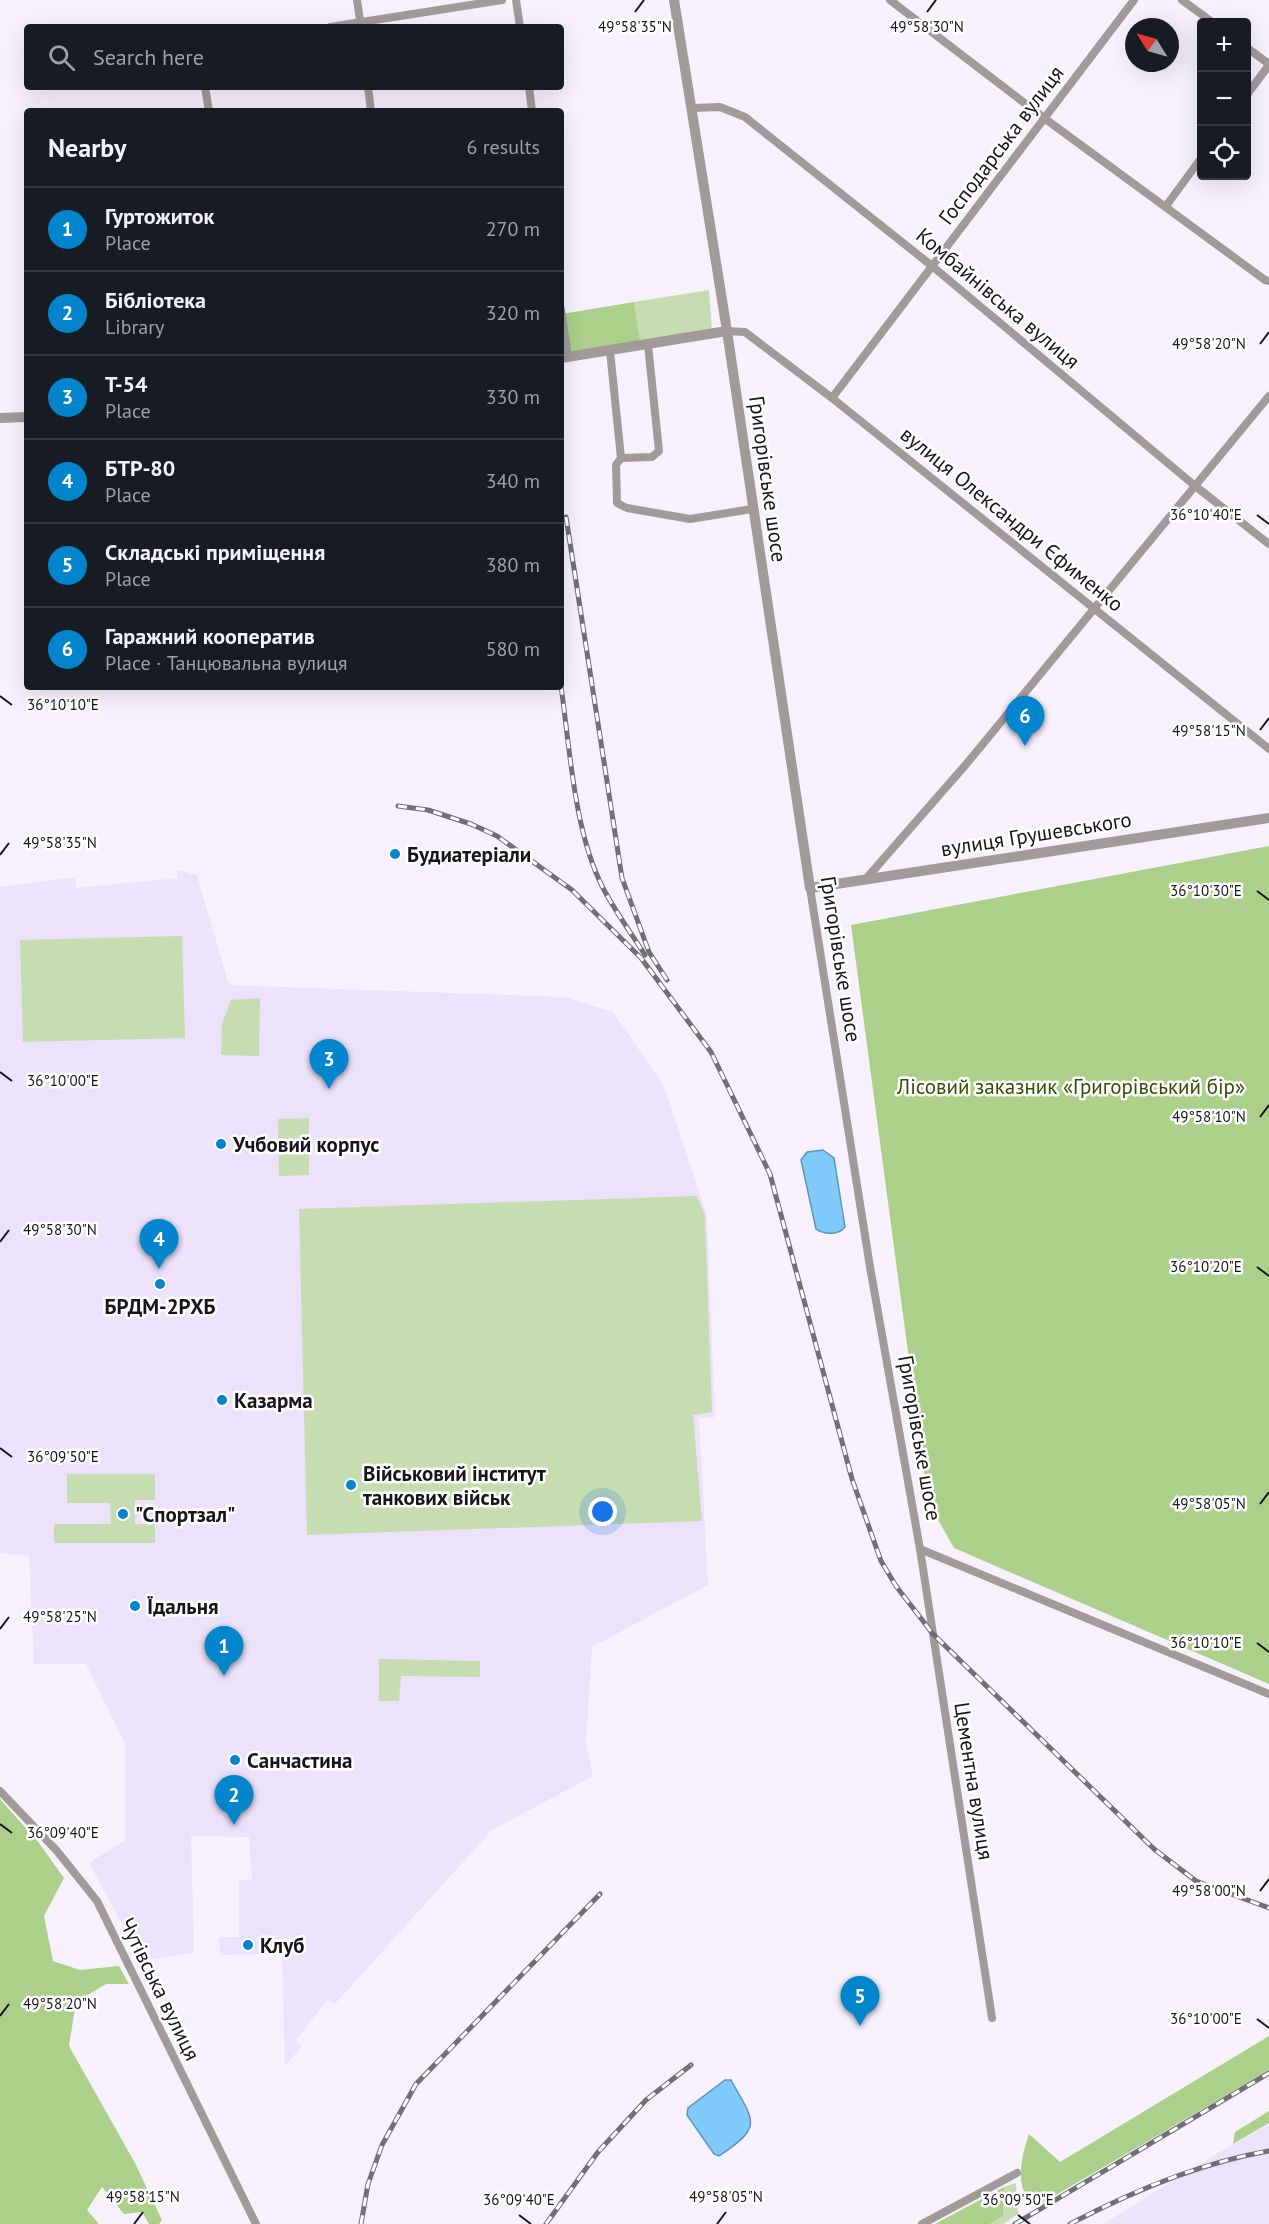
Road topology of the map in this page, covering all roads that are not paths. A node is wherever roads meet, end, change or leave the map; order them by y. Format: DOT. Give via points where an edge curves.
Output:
graph roads {
  1 [pos="357,0"];
  2 [pos="502,0"];
  3 [pos="516,0"];
  4 [pos="674,0"];
  5 [pos="890,0"];
  6 [pos="1134,0"];
  7 [pos="1182,0"];
  8 [pos="1207,18"];
  9 [pos="361,24"];
  10 [pos="520,24"];
  11 [pos="1251,51"];
  12 [pos="1269,65"];
  13 [pos="1251,89"];
  14 [pos="206,90"];
  15 [pos="368,90"];
  16 [pos="529,90"];
  17 [pos="209,108"];
  18 [pos="371,108"];
  19 [pos="532,108"];
  20 [pos="692,108"];
  21 [pos="1044,118"];
  22 [pos="1197,164"];
  23 [pos="1166,206"];
  24 [pos="932,266"];
  25 [pos="1269,280"];
  26 [pos="727,330"];
  27 [pos="648,345"];
  28 [pos="610,351"];
  29 [pos="564,357"];
  30 [pos="1269,396"];
  31 [pos="832,398"];
  32 [pos="24,417"];
  33 [pos="0,418"];
  34 [pos="621,458"];
  35 [pos="1194,485"];
  36 [pos="752,509"];
  37 [pos="1269,544"];
  38 [pos="1095,608"];
  39 [pos="1269,749"];
  40 [pos="1269,818"];
  41 [pos="865,880"];
  42 [pos="810,888"];
  43 [pos="920,1549"];
  44 [pos="1269,1694"];
  45 [pos="0,1791"];
  46 [pos="992,2018"];
  47 [pos="1017,2173"];
  48 [pos="256,2224"];
  49 [pos="922,2224"];
  1 -- 9 [label="street"];
  2 -- 9 [label="street"];
  3 -- 10 [label="street"];
  4 -- 20 [label="street, Григорівське шосе"];
  5 -- 21 [label="street"];
  6 -- 21 [label="street, Господарська вулиця"];
  7 -- 8 [label="street"];
  11 -- 12 [label="street"];
  12 -- 13 [label="street"];
  14 -- 17 [label="street"];
  15 -- 18 [label="street"];
  16 -- 19 [label="street"];
  20 -- 24 [label="street, Комбайнівська вулиця" via="720,107 745,117"];
  20 -- 26 [label="street, Григорівське шосе"];
  21 -- 23 [label="street"];
  21 -- 24 [label="street, Господарська вулиця"];
  22 -- 23 [label="street"];
  23 -- 25 [label="street"];
  24 -- 31 [label="street, Господарська вулиця"];
  24 -- 35 [label="street, Комбайнівська вулиця"];
  26 -- 27 [label="street"];
  26 -- 31 [label="street, вулиця Олександри Єфименко" via="745,332"];
  26 -- 36 [label="street, Григорівське шосе"];
  27 -- 28 [label="street"];
  27 -- 34 [label="street" via="659,451 652,457"];
  28 -- 29 [label="street"];
  28 -- 34 [label="street"];
  30 -- 35 [label="street"];
  31 -- 38 [label="street, вулиця Олександри Єфименко"];
  32 -- 33 [label="street"];
  34 -- 36 [label="street" via="616,465 617,500 621,506 690,519"];
  35 -- 37 [label="street, Комбайнівська вулиця"];
  35 -- 38 [label="street"];
  36 -- 42 [label="street, Григорівське шосе"];
  38 -- 39 [label="street, вулиця Олександри Єфименко"];
  38 -- 41 [label="street"];
  40 -- 41 [label="street, вулиця Грушевського"];
  41 -- 42 [label="street, вулиця Грушевського"];
  42 -- 43 [label="street, Григорівське шосе" via="870,1267"];
  43 -- 44 [label="street, Григорівське шосе"];
  43 -- 46 [label="street, Цементна вулиця"];
  45 -- 48 [label="street, Чутівська вулиця" via="57,1851 97,1901"];
  47 -- 49 [label="street"];
}
